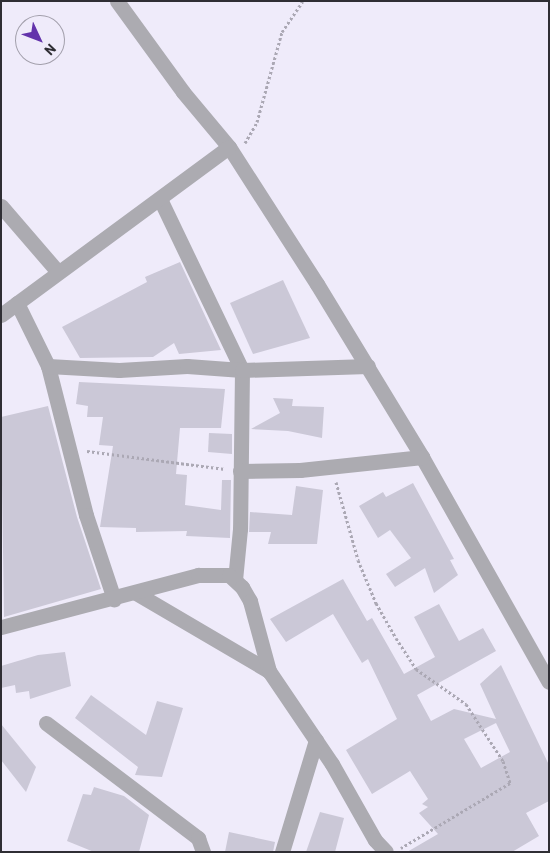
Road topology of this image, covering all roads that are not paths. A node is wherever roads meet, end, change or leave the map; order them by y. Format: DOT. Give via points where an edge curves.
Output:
graph roads {
  1 [pos="118,1"];
  2 [pos="231,150"];
  3 [pos="160,199"];
  4 [pos="1,206"];
  5 [pos="58,272"];
  6 [pos="17,303"];
  7 [pos="1,315"];
  8 [pos="48,366"];
  9 [pos="368,366"];
  10 [pos="242,370"];
  11 [pos="422,457"];
  12 [pos="240,471"];
  13 [pos="235,580"];
  14 [pos="136,594"];
  15 [pos="114,599"];
  16 [pos="1,627"];
  17 [pos="269,672"];
  18 [pos="549,682"];
  19 [pos="46,723"];
  20 [pos="316,740"];
  21 [pos="378,847"];
  22 [pos="203,852"];
  23 [pos="282,852"];
  1 -- 2 [label="street" via="183,92"];
  2 -- 3 [label="street"];
  2 -- 9 [label="street"];
  3 -- 5 [label="street"];
  3 -- 10 [label="street"];
  4 -- 5 [label="street"];
  5 -- 6 [label="street"];
  6 -- 7 [label="street"];
  6 -- 8 [label="street"];
  8 -- 10 [label="street" via="120,370 187,366"];
  8 -- 15 [label="street" via="69,450"];
  9 -- 10 [label="street"];
  9 -- 11 [label="street"];
  10 -- 12 [label="street"];
  11 -- 12 [label="street" via="332,467"];
  11 -- 18 [label="street"];
  12 -- 13 [label="street"];
  13 -- 14 [label="street" via="223,574 198,575"];
  13 -- 17 [label="street" via="250,601"];
  14 -- 15 [label="street"];
  14 -- 17 [label="street"];
  15 -- 16 [label="street"];
  17 -- 20 [label="street"];
  19 -- 22 [label="street" via="198,838"];
  20 -- 21 [label="street"];
  20 -- 23 [label="street"];
}
